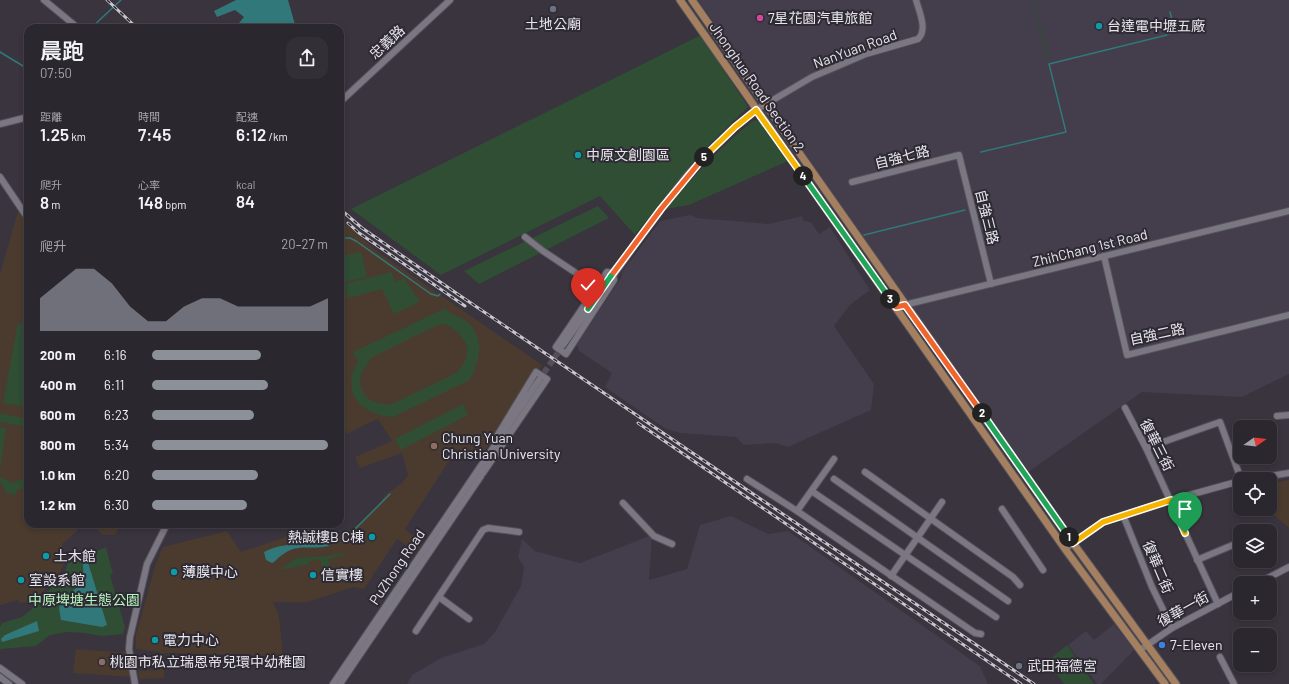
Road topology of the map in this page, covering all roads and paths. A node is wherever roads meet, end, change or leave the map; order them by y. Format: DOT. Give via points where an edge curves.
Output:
graph roads {
  1 [pos="44,0"];
  2 [pos="450,0"];
  3 [pos="680,0"];
  4 [pos="692,0"];
  5 [pos="916,0"];
  6 [pos="73,24"];
  7 [pos="344,98"];
  8 [pos="766,104"];
  9 [pos="756,110"];
  10 [pos="24,118"];
  11 [pos="0,124"];
  12 [pos="959,155"];
  13 [pos="0,177"];
  14 [pos="852,182"];
  15 [pos="1289,211"];
  16 [pos="24,213"];
  17 [pos="525,237"];
  18 [pos="1104,256"];
  19 [pos="614,273"];
  20 [pos="992,284"];
  21 [pos="597,287"];
  22 [pos="905,305"];
  23 [pos="896,307"];
  24 [pos="1289,316"];
  25 [pos="563,345"];
  26 [pos="539,380"];
  27 [pos="1125,408"];
  28 [pos="1289,415"];
  29 [pos="1277,416"];
  30 [pos="1146,448"];
  31 [pos="834,460"];
  32 [pos="865,472"];
  33 [pos="1237,472"];
  34 [pos="479,473"];
  35 [pos="1289,473"];
  36 [pos="1277,475"];
  37 [pos="747,479"];
  38 [pos="834,479"];
  39 [pos="1233,482"];
  40 [pos="813,492"];
  41 [pos="1171,500"];
  42 [pos="942,502"];
  43 [pos="623,503"];
  44 [pos="1002,509"];
  45 [pos="798,511"];
  46 [pos="1124,515"];
  47 [pos="930,519"];
  48 [pos="165,528"];
  49 [pos="519,532"];
  50 [pos="918,537"];
  51 [pos="1073,543"];
  52 [pos="672,544"];
  53 [pos="1233,545"];
  54 [pos="1065,549"];
  55 [pos="906,555"];
  56 [pos="1197,560"];
  57 [pos="1289,567"];
  58 [pos="1042,570"];
  59 [pos="891,576"];
  60 [pos="1272,576"];
  61 [pos="1020,585"];
  62 [pos="1233,596"];
  63 [pos="439,597"];
  64 [pos="1008,600"];
  65 [pos="1218,604"];
  66 [pos="996,617"];
  67 [pos="469,619"];
  68 [pos="1172,628"];
  69 [pos="416,631"];
  70 [pos="981,634"];
  71 [pos="1147,645"];
  72 [pos="1140,650"];
  73 [pos="1220,657"];
  74 [pos="0,668"];
  75 [pos="0,677"];
  76 [pos="9,684"];
  77 [pos="22,684"];
  78 [pos="135,684"];
  79 [pos="333,684"];
  80 [pos="340,684"];
  81 [pos="1165,684"];
  82 [pos="1176,684"];
  83 [pos="1234,684"];
  1 -- 6 [label="street"];
  2 -- 7 [label="street, 忠義路"];
  3 -- 9 [label="main road, Jhonghua Road Section 2"];
  4 -- 8 [label="main road, Jhonghua Road Section 2"];
  5 -- 8 [label="street, NanYuan Road" via="923,26 922,35 918,39 839,64"];
  8 -- 9 [label="street"];
  8 -- 22 [label="main road, Jhonghua Road Section 2"];
  9 -- 19 [label="street" via="712,148 688,174"];
  9 -- 23 [label="main road, Jhonghua Road Section 2"];
  10 -- 11 [label="street"];
  12 -- 14 [label="street, 自強七路"];
  12 -- 20 [label="street, 自強三路"];
  13 -- 16 [label="street"];
  15 -- 18 [label="street, ZhihChang 1st Road"];
  17 -- 21 [label="street"];
  18 -- 20 [label="street, ZhihChang 1st Road"];
  18 -- 24 [label="street, 自強二路" via="1127,355"];
  19 -- 21 [label="street" via="607,272"];
  19 -- 21 [label="street" via="614,280 566,354 556,348"];
  19 -- 25 [label="street"];
  20 -- 22 [label="street, ZhihChang 1st Road"];
  22 -- 23 [label="street, ZhihChang 1st Road"];
  22 -- 51 [label="main road, Jhonghua Road Section 2"];
  23 -- 54 [label="main road, Jhonghua Road Section 2"];
  26 -- 34 [label="street, PuZhong Road"];
  27 -- 30 [label="street, 復華三街"];
  28 -- 29 [label="street"];
  30 -- 33 [label="street" via="1220,422"];
  30 -- 41 [label="street, 復華三街"];
  31 -- 40 [label="street"];
  32 -- 47 [label="street"];
  34 -- 34 [label="street" via="547,380 536,372"];
  34 -- 79 [label="street, PuZhong Road"];
  34 -- 80 [label="street, PuZhong Road"];
  35 -- 36 [label="street"];
  37 -- 45 [label="street"];
  38 -- 50 [label="street"];
  39 -- 41 [label="street"];
  40 -- 45 [label="street"];
  40 -- 55 [label="street"];
  41 -- 46 [label="street"];
  41 -- 56 [label="street, 復華三街"];
  42 -- 47 [label="street"];
  43 -- 52 [label="street" via="654,536"];
  44 -- 58 [label="street"];
  45 -- 59 [label="street"];
  46 -- 51 [label="street" via="1103,522"];
  46 -- 68 [label="street, 復華二街"];
  47 -- 50 [label="street"];
  47 -- 61 [label="street" via="1013,577"];
  48 -- 78 [label="street" via="147,564 130,636 129,649"];
  49 -- 63 [label="street" via="488,528 484,530"];
  50 -- 55 [label="street"];
  50 -- 64 [label="street"];
  51 -- 54 [label="street"];
  51 -- 71 [label="main road, Jhonghua Road Section 2"];
  53 -- 56 [label="street"];
  54 -- 72 [label="main road, Jhonghua Road Section 2"];
  55 -- 59 [label="street"];
  55 -- 66 [label="street"];
  56 -- 65 [label="street, 復華三街"];
  57 -- 60 [label="street"];
  59 -- 70 [label="street" via="975,633"];
  62 -- 65 [label="street, 復華一街"];
  63 -- 67 [label="street"];
  63 -- 69 [label="street"];
  65 -- 68 [label="street, 復華一街"];
  68 -- 71 [label="street, 復華一街"];
  71 -- 72 [label="street, 復華一街"];
  71 -- 82 [label="main road, Jhonghua Road Section 2"];
  72 -- 81 [label="main road, Jhonghua Road Section 2"];
  73 -- 83 [label="street"];
  74 -- 77 [label="street"];
  75 -- 76 [label="street"];
}
